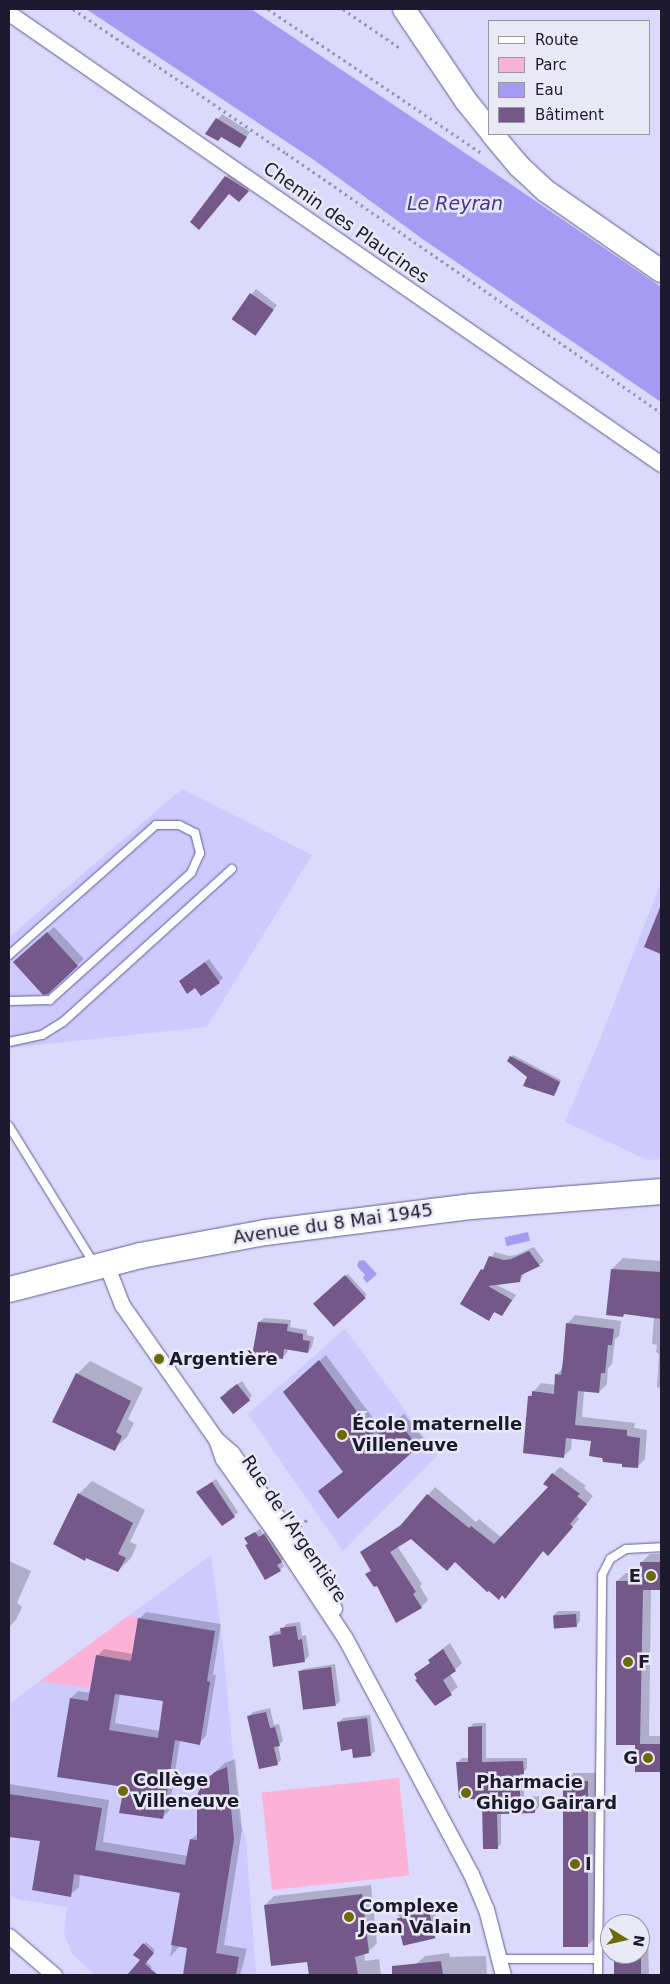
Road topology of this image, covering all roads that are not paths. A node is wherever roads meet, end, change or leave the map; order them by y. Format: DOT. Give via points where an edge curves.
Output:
graph roads {
  1 [pos="404,9"];
  2 [pos="9,13"];
  3 [pos="488,128"];
  4 [pos="493,135"];
  5 [pos="661,271"];
  6 [pos="661,464"];
  7 [pos="232,869"];
  8 [pos="9,955"];
  9 [pos="9,1001"];
  10 [pos="9,1042"];
  11 [pos="9,1126"];
  12 [pos="661,1191"];
  13 [pos="101,1265"];
  14 [pos="9,1289"];
  15 [pos="661,1547"];
  16 [pos="9,1936"];
  17 [pos="500,1959"];
  18 [pos="598,1959"];
  19 [pos="54,1975"];
  20 [pos="503,1975"];
  21 [pos="598,1975"];
  1 -- 3 [label="main road"];
  2 -- 6 [label="street, Chemin des Plaucines"];
  4 -- 5 [label="main road" via="546,191"];
  7 -- 10 [label="lane" via="63,1022 42,1035"];
  8 -- 9 [label="lane" via="156,825 179,825 195,833 200,853 191,873 128,930 50,1000"];
  11 -- 13 [label="lane"];
  12 -- 13 [label="main road, Avenue du 8 Mai 1945" via="471,1206 265,1232"];
  13 -- 14 [label="main road, Avenue du 8 Mai 1945"];
  13 -- 17 [label="street, Rue de l'Argentière" via="122,1306 216,1439 223,1459 345,1638 471,1874 486,1909"];
  15 -- 18 [label="lane" via="626,1549 610,1559 602,1575"];
  16 -- 19 [label="street"];
  17 -- 18 [label="lane"];
  17 -- 20 [label="street, Rue de l'Argentière"];
  18 -- 21 [label="lane"];
}
